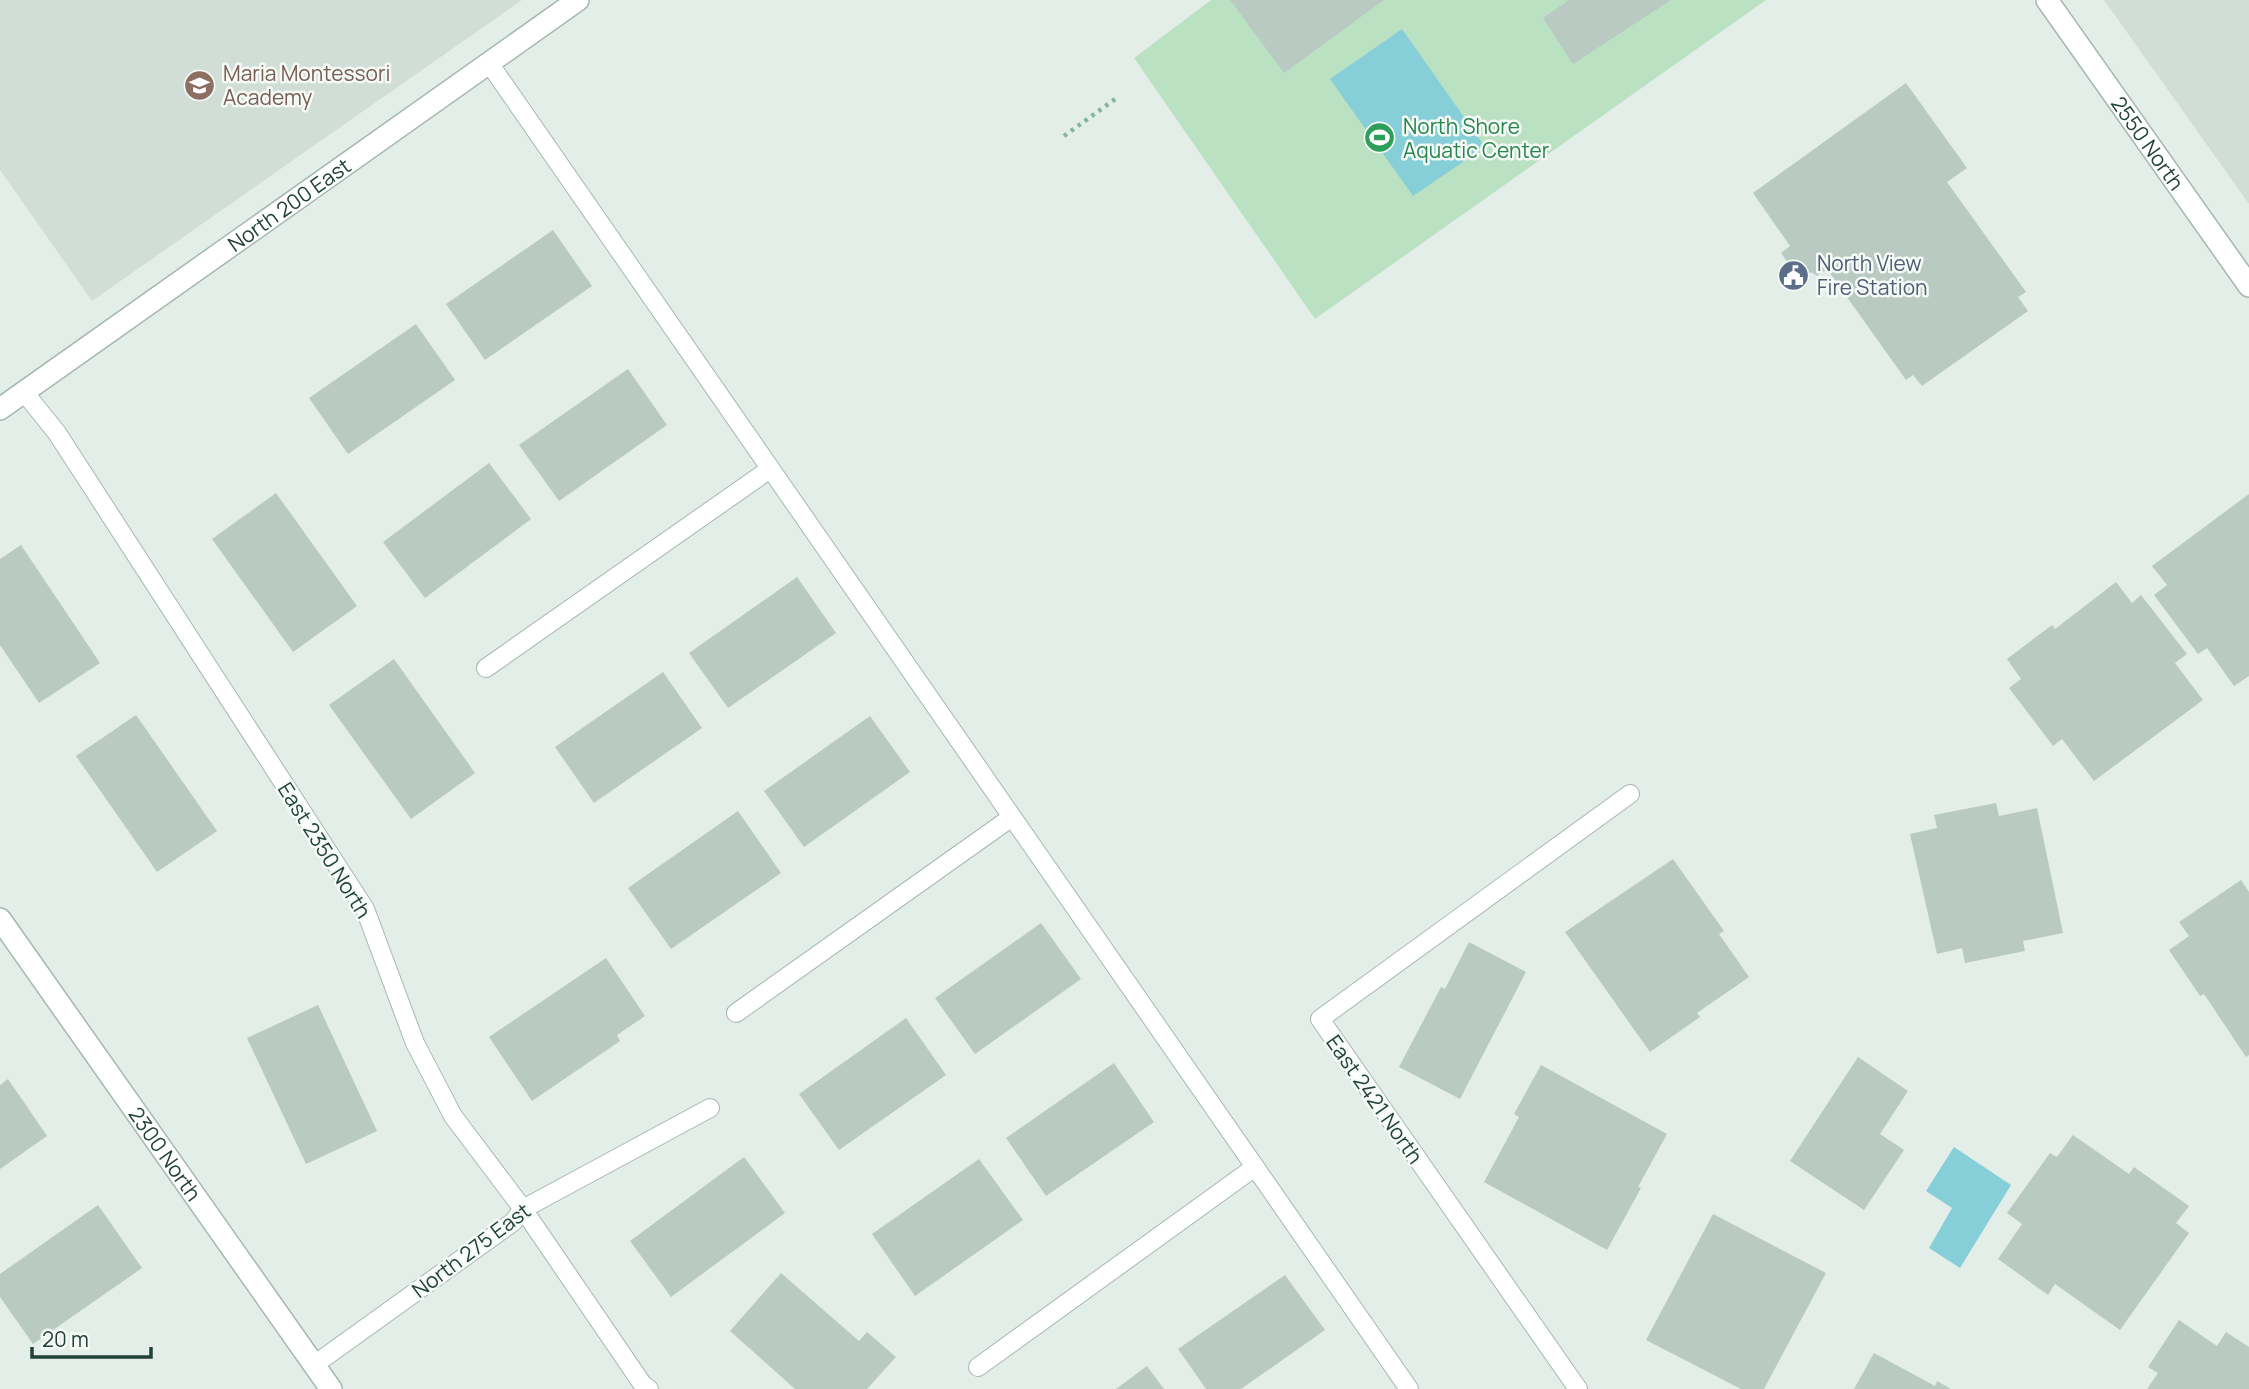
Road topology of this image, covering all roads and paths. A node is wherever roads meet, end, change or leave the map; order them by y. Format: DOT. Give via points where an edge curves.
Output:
graph roads {
  1 [pos="578,0"];
  2 [pos="2047,0"];
  3 [pos="489,63"];
  4 [pos="1118,97"];
  5 [pos="1064,136"];
  6 [pos="2249,286"];
  7 [pos="24,392"];
  8 [pos="0,409"];
  9 [pos="770,468"];
  10 [pos="486,668"];
  11 [pos="1630,794"];
  12 [pos="1012,817"];
  13 [pos="0,919"];
  14 [pos="736,1013"];
  15 [pos="710,1108"];
  16 [pos="1255,1167"];
  17 [pos="523,1209"];
  18 [pos="314,1365"];
  19 [pos="978,1367"];
  20 [pos="331,1389"];
  21 [pos="649,1389"];
  22 [pos="1409,1389"];
  23 [pos="1578,1389"];
  1 -- 3 [label="street, North 200 East"];
  2 -- 6 [label="street, 2550 North"];
  3 -- 7 [label="street, North 200 East"];
  3 -- 9 [label="lane"];
  4 -- 5 [label="path"];
  7 -- 8 [label="street, North 200 East"];
  7 -- 17 [label="lane, East 2350 North" via="57,433 365,909 415,1043 453,1116"];
  9 -- 10 [label="lane"];
  9 -- 12 [label="lane"];
  11 -- 23 [label="lane, East 2421 North" via="1320,1019"];
  12 -- 14 [label="lane"];
  12 -- 16 [label="lane"];
  13 -- 18 [label="street, 2300 North"];
  15 -- 17 [label="lane, North 275 East"];
  16 -- 19 [label="lane"];
  16 -- 22 [label="lane"];
  17 -- 18 [label="lane, North 275 East" via="513,1222"];
  17 -- 21 [label="lane, East 2350 North"];
  18 -- 20 [label="street, 2300 North"];
}
